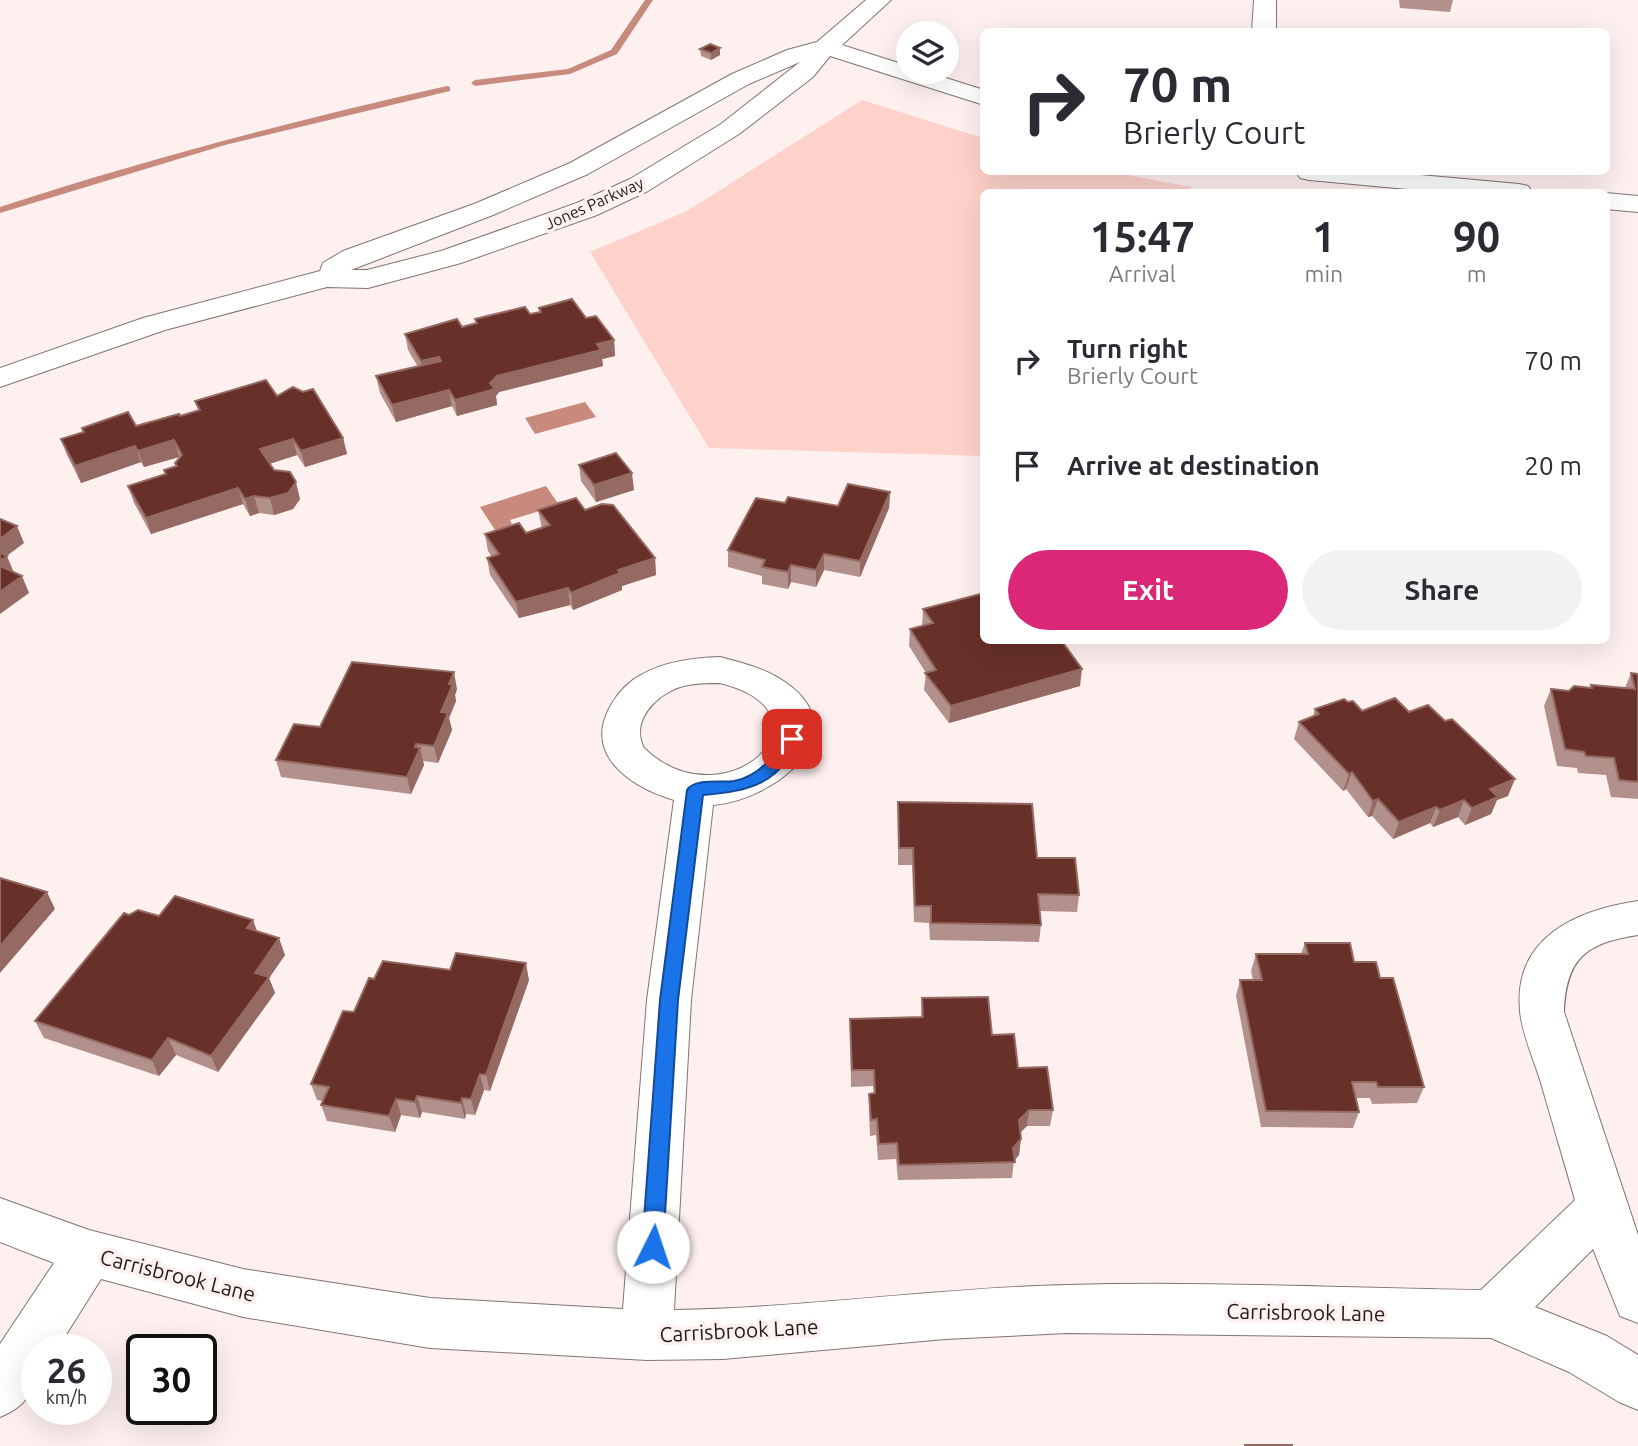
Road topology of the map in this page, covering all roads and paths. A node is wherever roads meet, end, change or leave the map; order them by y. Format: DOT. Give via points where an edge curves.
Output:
graph roads {
  1 [pos="880,0"];
  2 [pos="1265,0"];
  3 [pos="1264,28"];
  4 [pos="825,47"];
  5 [pos="980,97"];
  6 [pos="1340,175"];
  7 [pos="1488,189"];
  8 [pos="1610,201"];
  9 [pos="1638,204"];
  10 [pos="326,278"];
  11 [pos="0,378"];
  12 [pos="695,790"];
  13 [pos="1638,918"];
  14 [pos="1602,1207"];
  15 [pos="0,1220"];
  16 [pos="89,1253"];
  17 [pos="1638,1299"];
  18 [pos="1492,1314"];
  19 [pos="647,1335"];
  20 [pos="1638,1384"];
  21 [pos="0,1391"];
  1 -- 4 [label="street, Jones Parkway"];
  2 -- 3 [label="street"];
  4 -- 5 [label="street"];
  4 -- 10 [label="street, Jones Parkway" via="751,71 610,153 507,200 353,257"];
  4 -- 10 [label="street, Jones Parkway" via="804,72 730,129 663,171 587,209 451,257 368,279"];
  6 -- 7 [label="street"];
  8 -- 9 [label="street"];
  10 -- 11 [label="street, Jones Parkway" via="154,324"];
  12 -- 19 [label="street" via="669,1000"];
  13 -- 14 [label="street" via="1593,926 1571,939 1544,973 1541,993 1542,1012"];
  14 -- 17 [label="street"];
  14 -- 18 [label="street"];
  15 -- 16 [label="street, Carrisbrook Lane"];
  16 -- 19 [label="street, Carrisbrook Lane" via="243,1293 334,1310 430,1323"];
  16 -- 21 [label="street"];
  18 -- 19 [label="street, Carrisbrook Lane" via="1068,1309 723,1334"];
  18 -- 20 [label="street, Carrisbrook Lane" via="1588,1354"];
}
